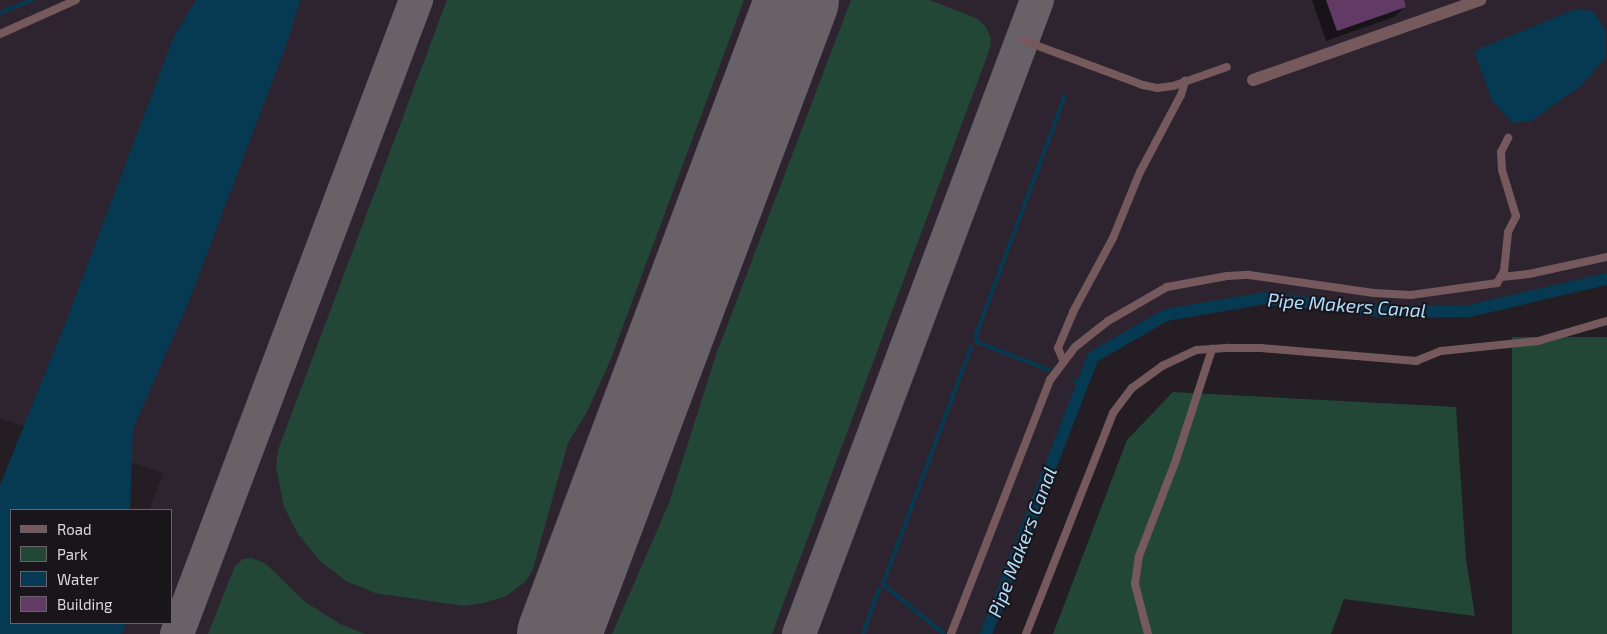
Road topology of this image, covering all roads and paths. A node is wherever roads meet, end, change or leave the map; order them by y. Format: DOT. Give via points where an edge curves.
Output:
graph roads {
  1 [pos="76,0"];
  2 [pos="1480,0"];
  3 [pos="1465,2"];
  4 [pos="0,34"];
  5 [pos="1022,40"];
  6 [pos="1227,67"];
  7 [pos="1253,80"];
  8 [pos="1185,81"];
  9 [pos="1508,138"];
  10 [pos="1607,257"];
  11 [pos="1500,277"];
  12 [pos="1607,321"];
  13 [pos="1212,349"];
  14 [pos="1063,360"];
  15 [pos="951,634"];
  16 [pos="1026,634"];
  17 [pos="1148,634"];
  1 -- 4 [label="lane"];
  2 -- 3 [label="street"];
  3 -- 7 [label="street"];
  5 -- 8 [label="lane" via="1143,85 1157,88"];
  6 -- 8 [label="lane"];
  8 -- 14 [label="lane" via="1182,95 1140,172 1113,238 1073,312 1058,348"];
  9 -- 11 [label="lane" via="1501,152 1502,170 1516,216 1508,232 1504,271"];
  10 -- 11 [label="lane"];
  11 -- 14 [label="lane" via="1497,283 1410,295 1249,275 1186,283 1167,287 1108,321"];
  12 -- 13 [label="lane" via="1538,341 1441,350 1416,361 1261,348"];
  13 -- 16 [label="lane" via="1197,350 1162,366 1132,388 1113,413"];
  13 -- 17 [label="lane" via="1176,460 1139,556 1135,584"];
  14 -- 15 [label="lane" via="1050,380"];
}
